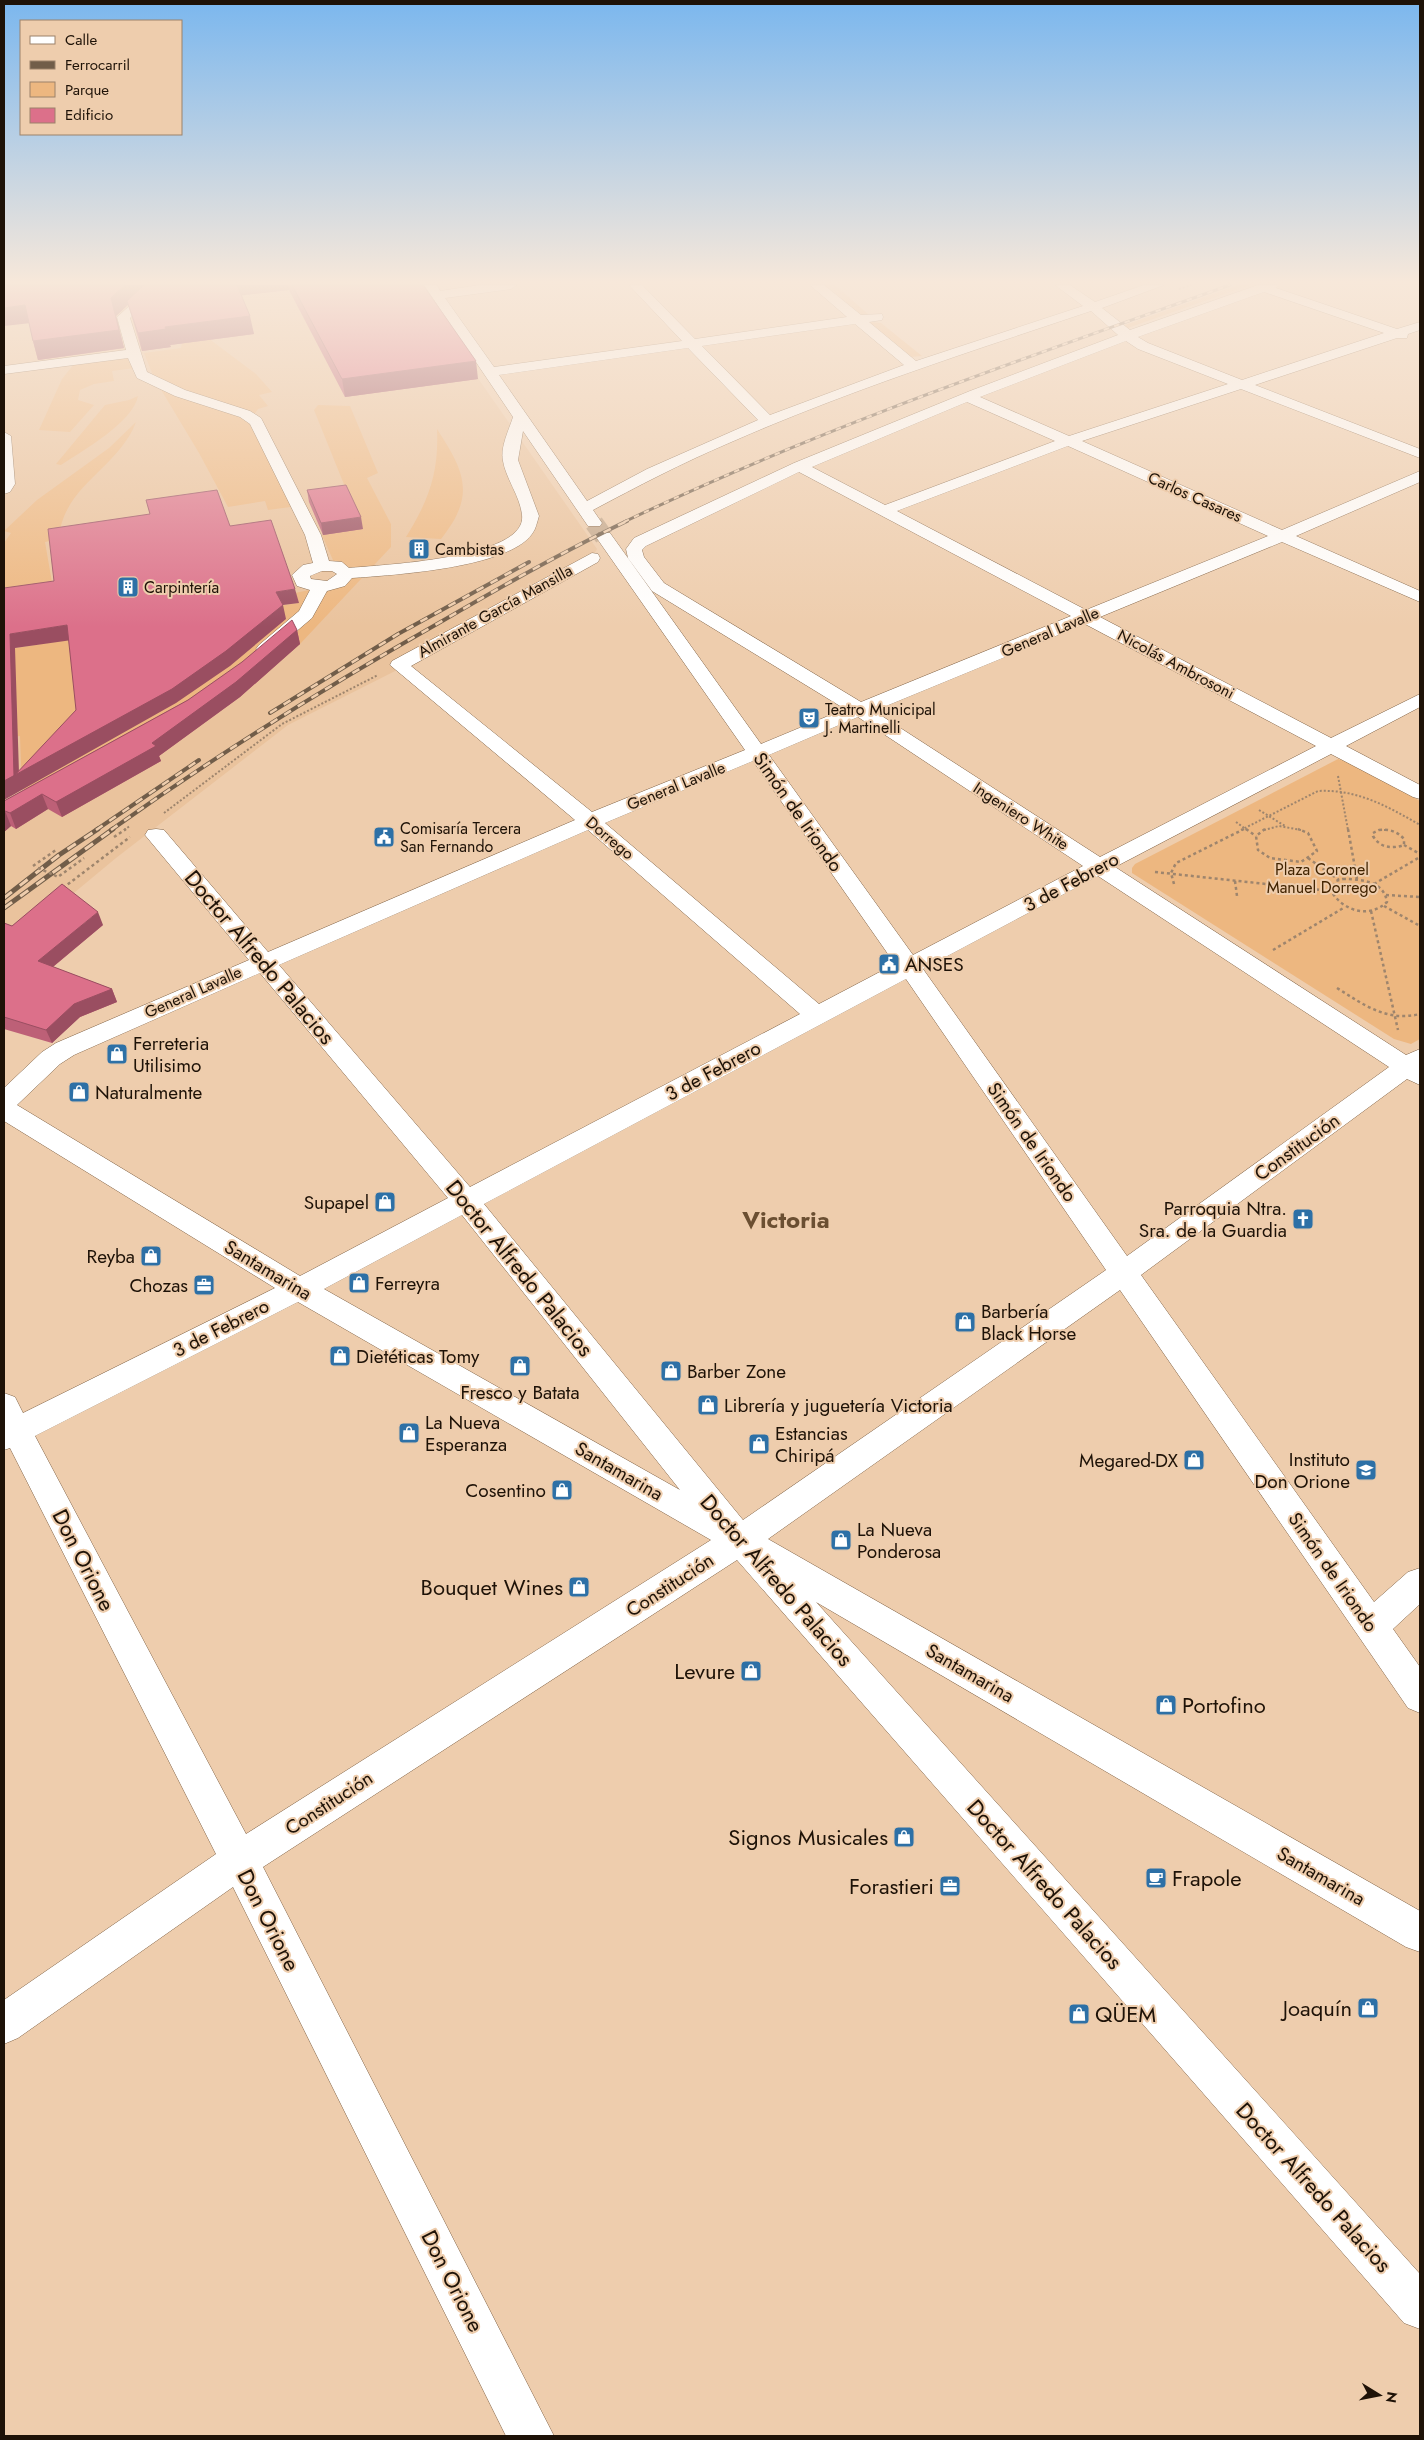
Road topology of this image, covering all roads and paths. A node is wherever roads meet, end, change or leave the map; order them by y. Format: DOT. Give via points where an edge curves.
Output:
graph roads {
  1 [pos="198,399"];
  2 [pos="509,399"];
  3 [pos="745,399"];
  4 [pos="828,399"];
  5 [pos="964,399"];
  6 [pos="973,399"];
  7 [pos="1197,399"];
  8 [pos="1276,399"];
  9 [pos="521,416"];
  10 [pos="767,421"];
  11 [pos="4,436"];
  12 [pos="1068,441"];
  13 [pos="1420,454"];
  14 [pos="799,466"];
  15 [pos="1420,476"];
  16 [pos="4,488"];
  17 [pos="585,508"];
  18 [pos="886,510"];
  19 [pos="1282,536"];
  20 [pos="592,558"];
  21 [pos="322,566"];
  22 [pos="346,573"];
  23 [pos="321,586"];
  24 [pos="650,588"];
  25 [pos="1420,597"];
  26 [pos="1086,616"];
  27 [pos="252,660"];
  28 [pos="399,664"];
  29 [pos="1420,700"];
  30 [pos="860,710"];
  31 [pos="1332,746"];
  32 [pos="756,753"];
  33 [pos="1340,790"];
  34 [pos="1420,793"];
  35 [pos="590,821"];
  36 [pos="1420,825"];
  37 [pos="151,828"];
  38 [pos="128,830"];
  39 [pos="116,838"];
  40 [pos="1404,844"];
  41 [pos="56,850"];
  42 [pos="1420,855"];
  43 [pos="84,858"];
  44 [pos="1308,858"];
  45 [pos="1100,866"];
  46 [pos="1153,872"];
  47 [pos="1171,874"];
  48 [pos="1357,879"];
  49 [pos="1340,880"];
  50 [pos="1235,881"];
  51 [pos="1374,884"];
  52 [pos="1179,890"];
  53 [pos="1331,891"];
  54 [pos="56,893"];
  55 [pos="1386,895"];
  56 [pos="1237,896"];
  57 [pos="1420,897"];
  58 [pos="1345,906"];
  59 [pos="1384,906"];
  60 [pos="1371,911"];
  61 [pos="1420,926"];
  62 [pos="1266,944"];
  63 [pos="1274,949"];
  64 [pos="1283,954"];
  65 [pos="264,961"];
  66 [pos="1250,964"];
  67 [pos="910,968"];
  68 [pos="1333,986"];
  69 [pos="1420,1014"];
  70 [pos="818,1016"];
  71 [pos="1395,1017"];
  72 [pos="1416,1066"];
  73 [pos="10,1089"];
  74 [pos="4,1109"];
  75 [pos="467,1202"];
  76 [pos="1124,1273"];
  77 [pos="299,1289"];
  78 [pos="8,1424"];
  79 [pos="740,1540"];
  80 [pos="1420,1582"];
  81 [pos="1371,1627"];
  82 [pos="1420,1696"];
  83 [pos="238,1860"];
  84 [pos="1420,1933"];
  85 [pos="4,2024"];
  86 [pos="1420,2307"];
  87 [pos="532,2436"];
  1 -- 21 [label="street" via="245,414 256,421 312,535"];
  2 -- 9 [label="street"];
  3 -- 10 [label="street"];
  4 -- 10 [label="street"];
  5 -- 14 [label="street"];
  6 -- 12 [label="street, Carlos Casares"];
  7 -- 12 [label="street"];
  8 -- 13 [label="street"];
  9 -- 17 [label="street"];
  9 -- 22 [label="street" via="510,460 531,516 526,532 509,544 452,563"];
  10 -- 17 [label="street" via="634,480"];
  11 -- 16 [label="street"];
  12 -- 18 [label="street"];
  12 -- 19 [label="street, Carlos Casares"];
  14 -- 18 [label="street, Nicolás Ambrosoni"];
  14 -- 24 [label="street, Simón de Iriondo" via="640,542 634,549"];
  15 -- 19 [label="street, General Lavalle"];
  17 -- 24 [label="street" via="599,530"];
  18 -- 26 [label="street, Nicolás Ambrosoni"];
  19 -- 25 [label="street, Carlos Casares"];
  19 -- 26 [label="street, General Lavalle"];
  20 -- 28 [label="street, Almirante García Mansilla"];
  21 -- 22 [label="street" via="336,566"];
  21 -- 23 [label="street" via="301,575 308,584"];
  22 -- 23 [label="street" via="336,583"];
  23 -- 27 [label="street" via="306,614"];
  24 -- 30 [label="street, Ingeniero White"];
  24 -- 32 [label="street, Simón de Iriondo"];
  26 -- 30 [label="street, General Lavalle"];
  26 -- 31 [label="street, Nicolás Ambrosoni"];
  28 -- 35 [label="street, Dorrego"];
  28 -- 37 [label="path" via="282,724"];
  29 -- 31 [label="street, 3 de Febrero"];
  30 -- 32 [label="street, General Lavalle"];
  30 -- 45 [label="street, Ingeniero White"];
  31 -- 33 [label="path"];
  31 -- 34 [label="street, Nicolás Ambrosoni"];
  31 -- 45 [label="street, 3 de Febrero"];
  32 -- 35 [label="street, General Lavalle"];
  32 -- 67 [label="street, Simón de Iriondo"];
  33 -- 36 [label="path" via="1369,797"];
  33 -- 47 [label="path" via="1318,791 1176,863"];
  33 -- 48 [label="path"];
  35 -- 65 [label="street, General Lavalle"];
  35 -- 70 [label="street, Dorrego"];
  37 -- 54 [label="path"];
  37 -- 65 [label="street, Doctor Alfredo Palacios"];
  38 -- 39 [label="path"];
  40 -- 40 [label="path" via="1404,839 1394,831 1374,833 1373,839 1380,845 1396,848"];
  40 -- 42 [label="path"];
  41 -- 43 [label="path, bridge" via="33,866 58,877"];
  42 -- 51 [label="path"];
  44 -- 44 [label="path" via="1301,862 1265,856 1257,850 1256,836 1272,827 1302,830 1312,838 1317,851"];
  44 -- 49 [label="path"];
  45 -- 66 [label="street, Ingeniero White"];
  45 -- 67 [label="street, 3 de Febrero"];
  46 -- 47 [label="path"];
  47 -- 50 [label="path"];
  47 -- 52 [label="path"];
  48 -- 49 [label="path"];
  48 -- 51 [label="path"];
  49 -- 53 [label="path"];
  50 -- 53 [label="path"];
  50 -- 56 [label="path"];
  51 -- 55 [label="path"];
  53 -- 58 [label="path"];
  55 -- 57 [label="path"];
  55 -- 59 [label="path"];
  58 -- 60 [label="path"];
  58 -- 63 [label="path"];
  59 -- 60 [label="path"];
  59 -- 61 [label="path"];
  60 -- 71 [label="path"];
  62 -- 63 [label="path"];
  63 -- 64 [label="path"];
  63 -- 66 [label="path"];
  65 -- 73 [label="street, General Lavalle" via="65,1048"];
  65 -- 75 [label="street, Doctor Alfredo Palacios"];
  66 -- 72 [label="street, Ingeniero White"];
  67 -- 70 [label="street, 3 de Febrero"];
  67 -- 76 [label="street, Simón de Iriondo"];
  68 -- 71 [label="path" via="1375,1012"];
  69 -- 71 [label="path"];
  70 -- 75 [label="street, 3 de Febrero"];
  71 -- 72 [label="path"];
  72 -- 76 [label="street, Constitución"];
  74 -- 77 [label="street, Santamarina"];
  75 -- 77 [label="street, 3 de Febrero"];
  75 -- 79 [label="street, Doctor Alfredo Palacios"];
  76 -- 79 [label="street, Constitución"];
  76 -- 81 [label="street, Simón de Iriondo"];
  77 -- 78 [label="street, 3 de Febrero"];
  77 -- 79 [label="street, Santamarina"];
  78 -- 83 [label="street, Don Orione"];
  79 -- 83 [label="street, Constitución"];
  79 -- 84 [label="street, Santamarina"];
  79 -- 86 [label="street, Doctor Alfredo Palacios"];
  80 -- 81 [label="street"];
  81 -- 82 [label="street, Simón de Iriondo"];
  83 -- 85 [label="street, Constitución"];
  83 -- 87 [label="street, Don Orione"];
}
